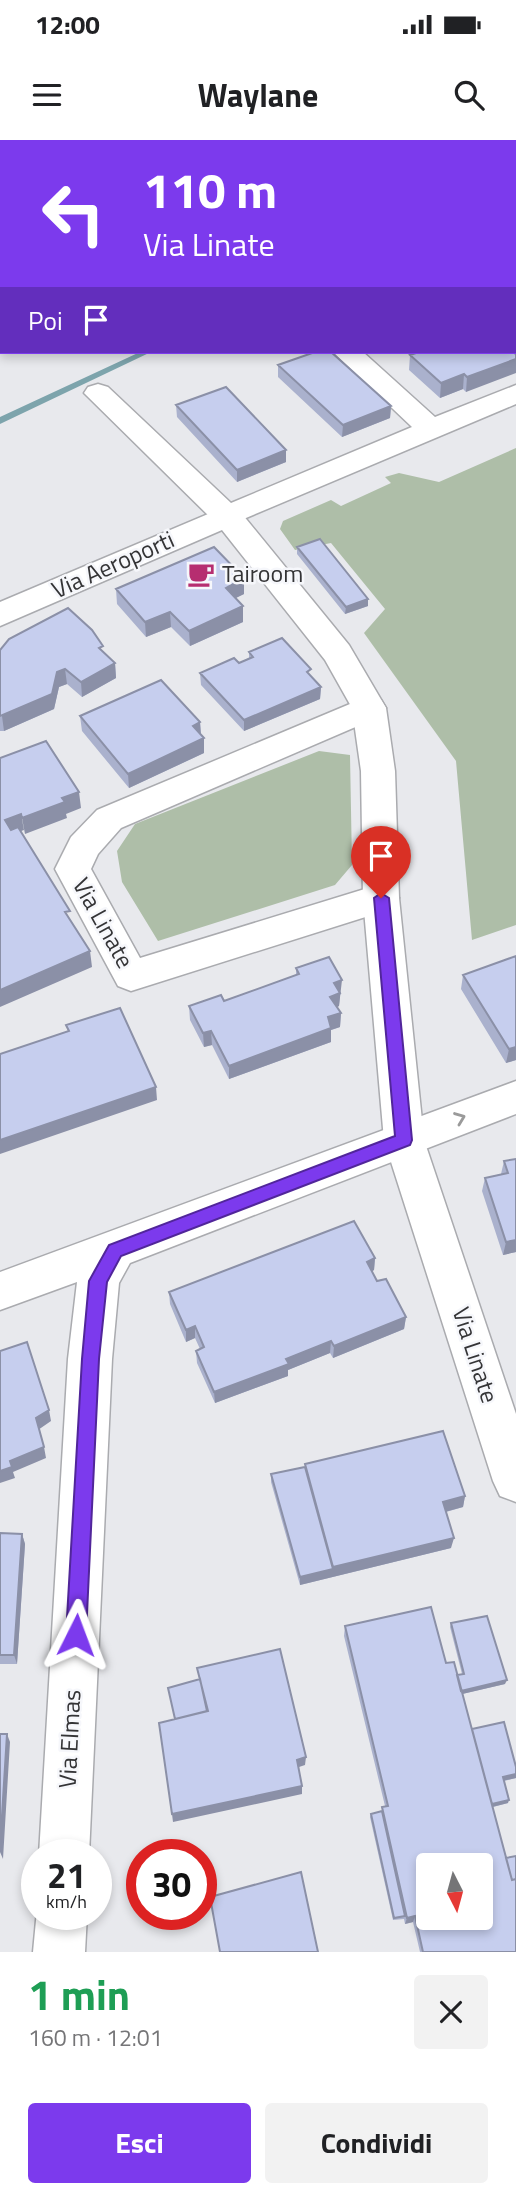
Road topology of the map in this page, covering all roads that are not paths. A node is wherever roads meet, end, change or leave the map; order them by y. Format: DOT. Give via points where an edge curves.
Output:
graph roads {
  1 [pos="348,354"];
  2 [pos="97,393"];
  3 [pos="516,394"];
  4 [pos="431,429"];
  5 [pos="227,516"];
  6 [pos="0,615"];
  7 [pos="369,708"];
  8 [pos="381,898"];
  9 [pos="516,1097"];
  10 [pos="404,1140"];
  11 [pos="115,1250"];
  12 [pos="0,1291"];
  13 [pos="516,1481"];
  14 [pos="65,1839"];
  15 [pos="60,1930"];
  16 [pos="59,1952"];
  1 -- 4 [label="street"];
  2 -- 5 [label="street"];
  3 -- 4 [label="street, Via Aeroporti"];
  4 -- 5 [label="street, Via Aeroporti"];
  5 -- 6 [label="street, Via Aeroporti"];
  5 -- 7 [label="street, Via Linate" via="337,653"];
  7 -- 8 [label="street, Via Linate" via="378,771"];
  7 -- 8 [label="street, Via Linate" via="109,819 84,846 73,869 131,976"];
  8 -- 10 [label="street, Via Linate"];
  10 -- 9 [label="street, one-way"];
  10 -- 11 [label="street"];
  10 -- 13 [label="street, Via Linate"];
  11 -- 12 [label="street"];
  11 -- 14 [label="street, Via Elmas" via="98,1281 90,1359"];
  15 -- 16 [label="street"];
}
